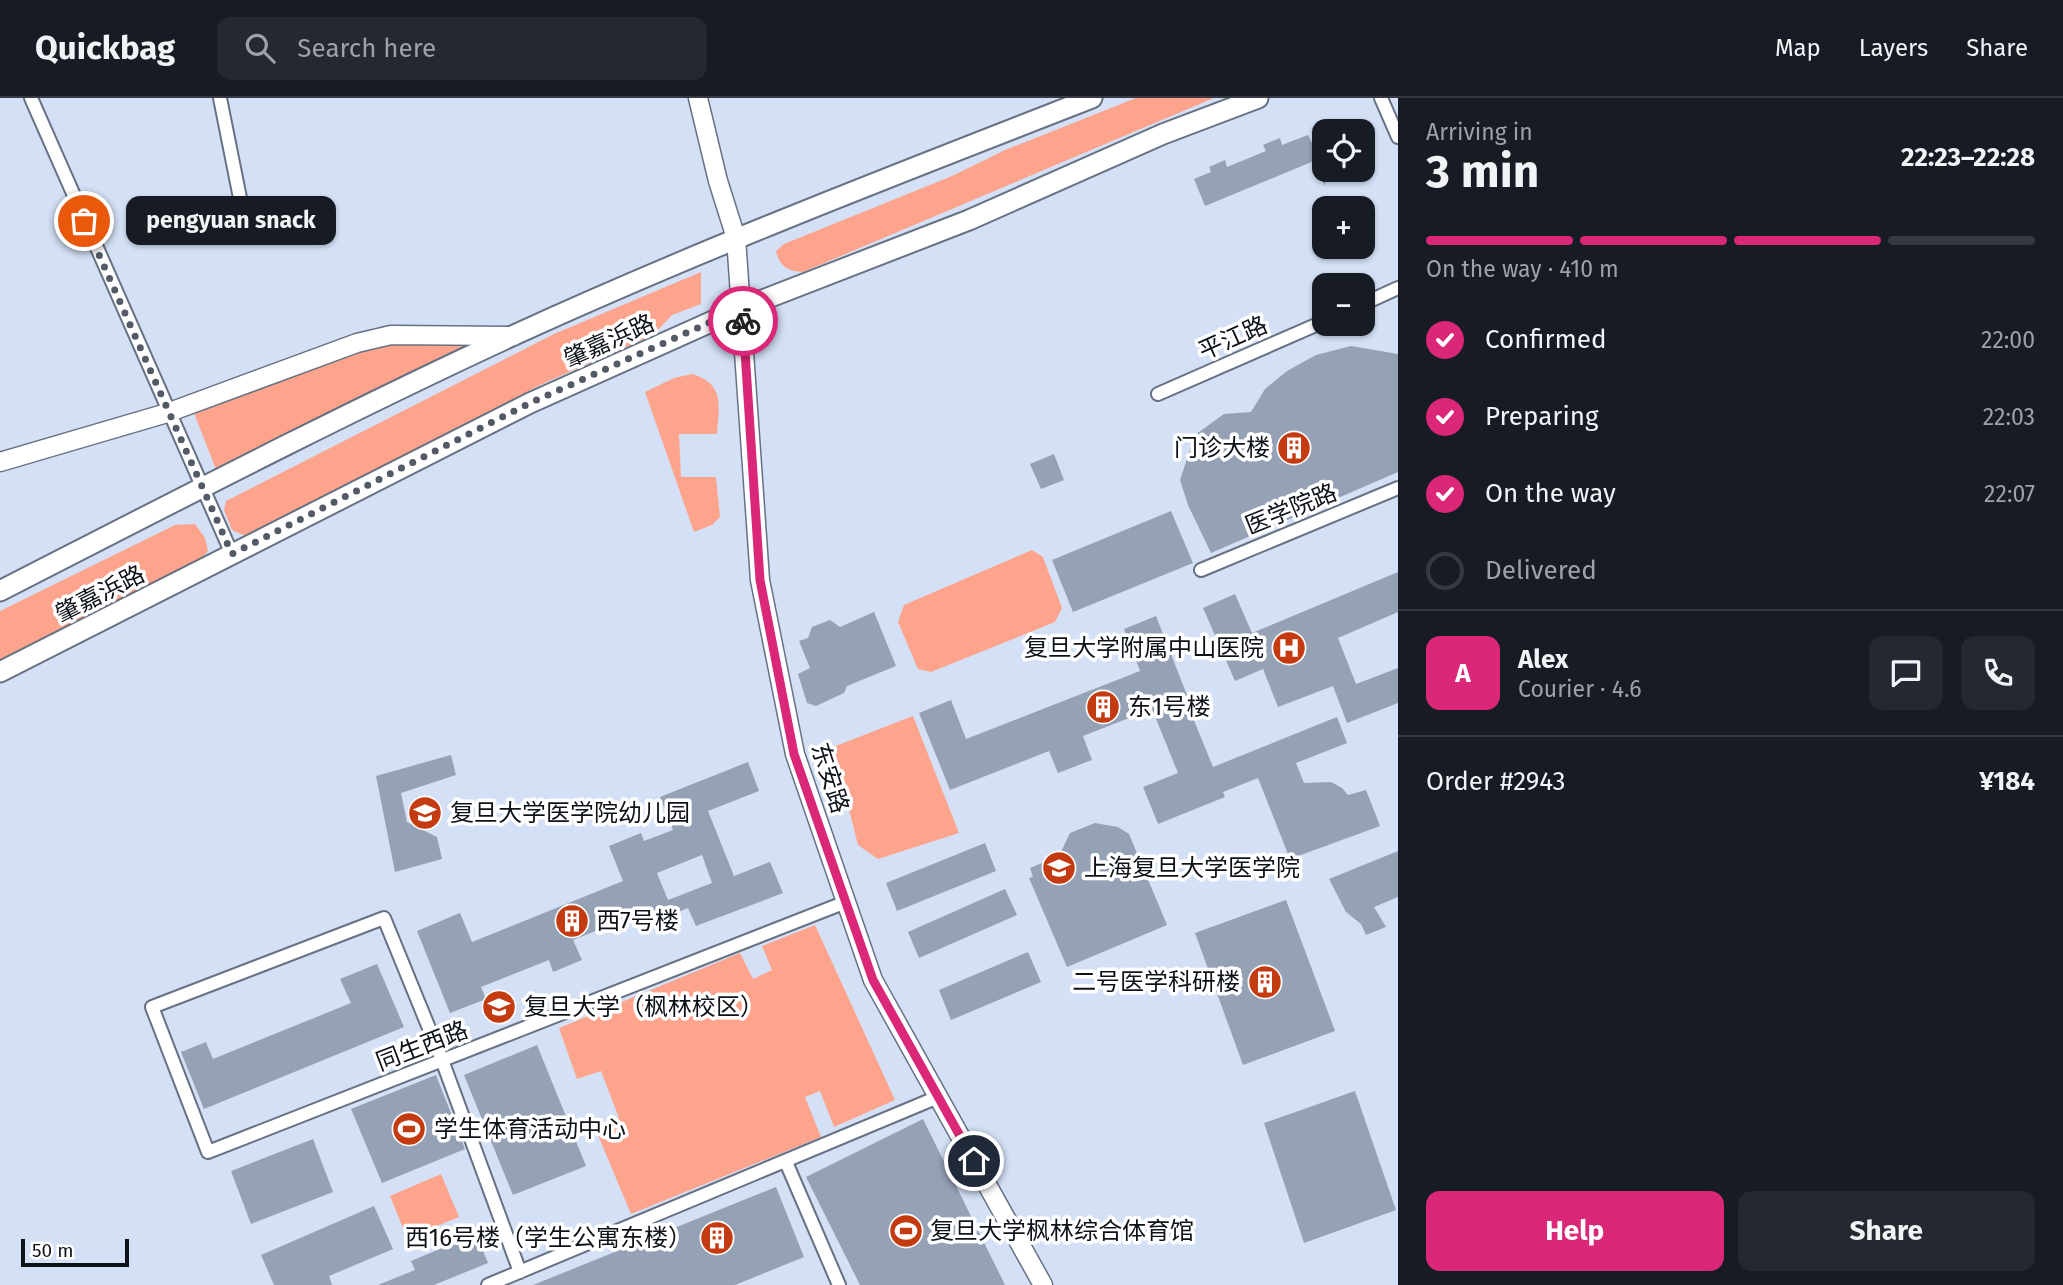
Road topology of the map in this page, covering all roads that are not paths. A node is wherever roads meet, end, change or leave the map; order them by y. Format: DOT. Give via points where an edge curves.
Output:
graph roads {
  1 [pos="31,98"];
  2 [pos="220,98"];
  3 [pos="698,98"];
  4 [pos="1092,98"];
  5 [pos="1258,98"];
  6 [pos="1381,98"];
  7 [pos="1398,137"];
  8 [pos="240,198"];
  9 [pos="736,238"];
  10 [pos="1398,288"];
  11 [pos="1375,299"];
  12 [pos="742,308"];
  13 [pos="1312,327"];
  14 [pos="513,336"];
  15 [pos="1158,394"];
  16 [pos="167,413"];
  17 [pos="0,462"];
  18 [pos="201,488"];
  19 [pos="1398,488"];
  20 [pos="232,554"];
  21 [pos="1200,570"];
  22 [pos="0,591"];
  23 [pos="0,672"];
  24 [pos="846,902"];
  25 [pos="442,1060"];
  26 [pos="938,1097"];
  27 [pos="786,1162"];
  28 [pos="520,1272"];
  29 [pos="488,1285"];
  30 [pos="839,1285"];
  31 [pos="1043,1285"];
  1 -- 16 [label="street"];
  2 -- 8 [label="street"];
  3 -- 9 [label="street, 东安路"];
  4 -- 9 [label="main road, 肇嘉浜路"];
  5 -- 12 [label="main road, 肇嘉浜路" via="1163,134 969,220"];
  6 -- 7 [label="street"];
  9 -- 12 [label="street, 东安路"];
  9 -- 14 [label="main road, 肇嘉浜路"];
  10 -- 11 [label="street"];
  12 -- 20 [label="main road, 肇嘉浜路" via="530,403"];
  12 -- 24 [label="street, 东安路" via="760,580 794,754"];
  13 -- 15 [label="street, 平江路"];
  14 -- 16 [label="street, 肇嘉浜路" via="391,335"];
  14 -- 18 [label="main road, 肇嘉浜路"];
  16 -- 17 [label="street, 肇嘉浜路"];
  16 -- 18 [label="street"];
  18 -- 20 [label="street"];
  18 -- 22 [label="main road, 肇嘉浜路"];
  19 -- 21 [label="street, 医学院路"];
  20 -- 23 [label="main road, 肇嘉浜路"];
  24 -- 25 [label="street, 同生西路"];
  24 -- 26 [label="street, 东安路" via="873,980"];
  25 -- 25 [label="street, 同生西路" via="208,1152 152,1007 384,918"];
  25 -- 28 [label="street"];
  26 -- 27 [label="street"];
  26 -- 31 [label="street, 东安路"];
  27 -- 28 [label="street"];
  27 -- 30 [label="street"];
  28 -- 29 [label="street"];
}
